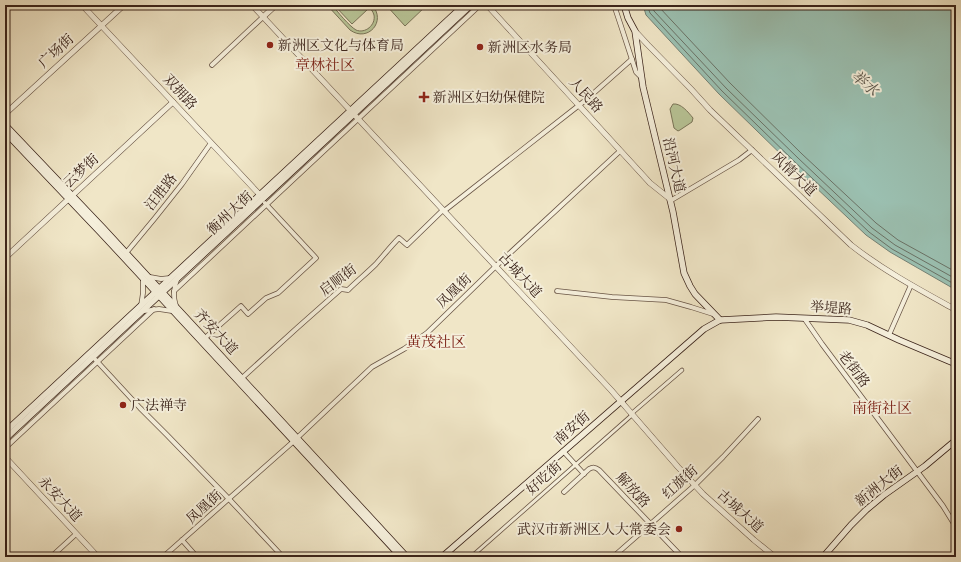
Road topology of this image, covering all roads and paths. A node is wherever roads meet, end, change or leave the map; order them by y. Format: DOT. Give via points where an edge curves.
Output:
graph roads {
  1 [pos="82,5"];
  2 [pos="124,5"];
  3 [pos="252,5"];
  4 [pos="276,5"];
  5 [pos="464,5"];
  6 [pos="471,5"];
  7 [pos="480,5"];
  8 [pos="488,5"];
  9 [pos="614,5"];
  10 [pos="624,5"];
  11 [pos="263,17"];
  12 [pos="102,26"];
  13 [pos="635,31"];
  14 [pos="632,59"];
  15 [pos="212,65"];
  16 [pos="642,78"];
  17 [pos="173,102"];
  18 [pos="579,105"];
  19 [pos="5,114"];
  20 [pos="354,115"];
  21 [pos="5,125"];
  22 [pos="5,132"];
  23 [pos="211,143"];
  24 [pos="620,150"];
  25 [pos="752,150"];
  26 [pos="70,197"];
  27 [pos="263,200"];
  28 [pos="670,200"];
  29 [pos="444,211"];
  30 [pos="126,253"];
  31 [pos="5,258"];
  32 [pos="496,266"];
  33 [pos="145,277"];
  34 [pos="174,278"];
  35 [pos="912,285"];
  36 [pos="174,291"];
  37 [pos="558,291"];
  38 [pos="159,292"];
  39 [pos="141,309"];
  40 [pos="154,309"];
  41 [pos="175,309"];
  42 [pos="956,310"];
  43 [pos="716,315"];
  44 [pos="804,318"];
  45 [pos="720,320"];
  46 [pos="889,335"];
  47 [pos="205,338"];
  48 [pos="93,357"];
  49 [pos="97,362"];
  50 [pos="956,364"];
  51 [pos="682,370"];
  52 [pos="242,378"];
  53 [pos="621,401"];
  54 [pos="632,415"];
  55 [pos="758,419"];
  56 [pos="5,432"];
  57 [pos="5,439"];
  58 [pos="296,439"];
  59 [pos="955,441"];
  60 [pos="5,448"];
  61 [pos="563,451"];
  62 [pos="5,457"];
  63 [pos="576,465"];
  64 [pos="917,471"];
  65 [pos="584,474"];
  66 [pos="695,485"];
  67 [pos="564,492"];
  68 [pos="229,499"];
  69 [pos="650,524"];
  70 [pos="956,527"];
  71 [pos="76,534"];
  72 [pos="182,540"];
  73 [pos="51,557"];
  74 [pos="98,557"];
  75 [pos="163,557"];
  76 [pos="197,557"];
  77 [pos="283,557"];
  78 [pos="400,557"];
  79 [pos="407,557"];
  80 [pos="442,557"];
  81 [pos="470,557"];
  82 [pos="613,557"];
  83 [pos="682,557"];
  84 [pos="774,557"];
  85 [pos="823,557"];
  1 -- 12 [label="street, 双拥路"];
  2 -- 12 [label="street, 广场街"];
  3 -- 11 [label="street, 古城大道"];
  4 -- 11 [label="street"];
  5 -- 20 [label="main road, 衡州大街"];
  6 -- 20 [label="main road, 衡州大街"];
  7 -- 20 [label="street"];
  8 -- 18 [label="street, 人民路"];
  9 -- 14 [label="street"];
  10 -- 13 [label="main road, 沿河大道"];
  11 -- 15 [label="street"];
  11 -- 20 [label="street, 古城大道"];
  12 -- 17 [label="street, 双拥路"];
  12 -- 19 [label="street, 广场街"];
  13 -- 16 [label="main road, 沿河大道"];
  13 -- 25 [label="street, 风情大道"];
  14 -- 16 [label="street" via="636,72"];
  14 -- 18 [label="street, 启顺街"];
  16 -- 28 [label="main road, 沿河大道"];
  17 -- 23 [label="street, 双拥路"];
  17 -- 26 [label="street, 云梦街"];
  18 -- 24 [label="street, 人民路"];
  18 -- 29 [label="street, 启顺街"];
  20 -- 27 [label="main road, 衡州大街"];
  20 -- 27 [label="street"];
  20 -- 29 [label="street, 古城大道"];
  21 -- 26 [label="main road, 齐安大道"];
  22 -- 26 [label="main road, 齐安大道"];
  23 -- 27 [label="street, 双拥路"];
  23 -- 30 [label="street, 汪胜路" via="182,184"];
  24 -- 28 [label="street, 人民路" via="650,183"];
  24 -- 32 [label="street, 凤凰街"];
  25 -- 28 [label="street"];
  25 -- 35 [label="street, 风情大道" via="852,245 881,267"];
  26 -- 30 [label="main road, 齐安大道"];
  26 -- 31 [label="street, 云梦街"];
  26 -- 33 [label="main road, 齐安大道"];
  27 -- 34 [label="main road, 衡州大街"];
  27 -- 36 [label="street"];
  27 -- 47 [label="street, 双拥路" via="316,258 278,293 266,298 248,314 241,306"];
  28 -- 43 [label="main road, 沿河大道" via="688,282 695,294"];
  29 -- 32 [label="street, 古城大道"];
  29 -- 52 [label="street, 启顺街" via="407,245 399,238 348,290 341,290"];
  30 -- 33 [label="main road, 齐安大道"];
  32 -- 53 [label="street, 古城大道"];
  32 -- 58 [label="street, 凤凰街" via="427,333 372,367"];
  33 -- 34 [label="street"];
  33 -- 38 [label="main road, 齐安大道"];
  33 -- 39 [label="street"];
  34 -- 36 [label="street"];
  34 -- 38 [label="main road, 衡州大街"];
  35 -- 42 [label="street, 风情大道"];
  35 -- 46 [label="street"];
  36 -- 41 [label="street"];
  37 -- 43 [label="street" via="666,300"];
  38 -- 39 [label="main road, 衡州大街"];
  38 -- 41 [label="main road, 齐安大道"];
  39 -- 40 [label="street"];
  39 -- 48 [label="main road, 衡州大街"];
  39 -- 56 [label="main road, 衡州大街"];
  40 -- 41 [label="street"];
  40 -- 49 [label="street"];
  41 -- 47 [label="main road, 齐安大道"];
  41 -- 58 [label="main road, 齐安大道"];
  43 -- 45 [label="main road, 沿河大道"];
  44 -- 45 [label="main road, 举堤路"];
  44 -- 46 [label="main road, 举堤路" via="849,320"];
  44 -- 64 [label="street, 老街路"];
  45 -- 53 [label="main road, 南安街" via="704,329"];
  46 -- 50 [label="main road, 举堤路"];
  47 -- 52 [label="main road, 齐安大道"];
  48 -- 49 [label="street"];
  48 -- 57 [label="main road, 衡州大街"];
  49 -- 60 [label="street"];
  49 -- 68 [label="street"];
  51 -- 54 [label="street, 好吃街"];
  52 -- 58 [label="main road, 齐安大道"];
  53 -- 54 [label="street, 古城大道"];
  53 -- 61 [label="main road, 南安街"];
  54 -- 63 [label="street, 好吃街"];
  54 -- 66 [label="street, 古城大道"];
  55 -- 66 [label="street, 红旗街"];
  58 -- 68 [label="street, 凤凰街"];
  58 -- 78 [label="main road, 齐安大道"];
  58 -- 79 [label="main road, 齐安大道"];
  59 -- 64 [label="main road, 新洲大街"];
  61 -- 63 [label="street"];
  61 -- 80 [label="main road, 南安街"];
  62 -- 71 [label="street, 永安大道"];
  63 -- 65 [label="street"];
  63 -- 81 [label="street, 好吃街"];
  64 -- 70 [label="street, 老街路"];
  64 -- 85 [label="main road, 新洲大街" via="866,510"];
  65 -- 67 [label="street"];
  65 -- 69 [label="street, 解放路" via="592,468 598,469"];
  66 -- 69 [label="street, 红旗街"];
  66 -- 84 [label="street, 古城大道"];
  68 -- 72 [label="street, 凤凰街"];
  68 -- 77 [label="street"];
  69 -- 82 [label="street, 红旗街"];
  69 -- 83 [label="street, 解放路"];
  71 -- 73 [label="street"];
  71 -- 74 [label="street, 永安大道"];
  72 -- 75 [label="street, 凤凰街"];
  72 -- 76 [label="street"];
}
